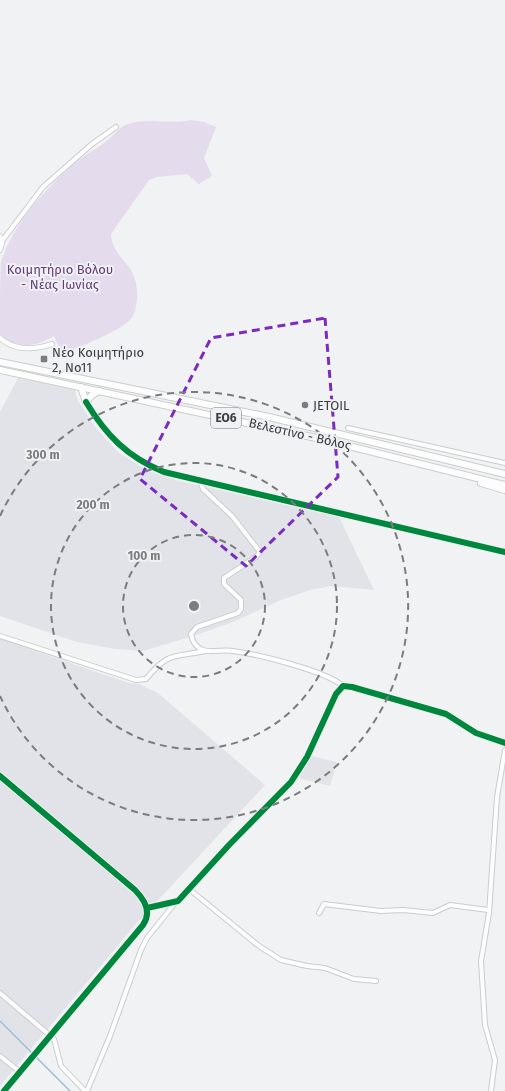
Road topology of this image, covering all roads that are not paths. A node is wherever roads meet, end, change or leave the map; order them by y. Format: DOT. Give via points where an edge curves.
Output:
graph roads {
  1 [pos="116,127"];
  2 [pos="1,238"];
  3 [pos="0,250"];
  4 [pos="0,338"];
  5 [pos="52,344"];
  6 [pos="0,362"];
  7 [pos="0,370"];
  8 [pos="81,387"];
  9 [pos="99,391"];
  10 [pos="86,402"];
  11 [pos="348,428"];
  12 [pos="390,436"];
  13 [pos="387,445"];
  14 [pos="505,463"];
  15 [pos="450,472"];
  16 [pos="505,474"];
  17 [pos="200,481"];
  18 [pos="505,485"];
  19 [pos="505,490"];
  20 [pos="505,552"];
  21 [pos="0,636"];
  22 [pos="205,650"];
  23 [pos="343,686"];
  24 [pos="505,743"];
  25 [pos="505,750"];
  26 [pos="0,776"];
  27 [pos="189,889"];
  28 [pos="176,902"];
  29 [pos="147,908"];
  30 [pos="488,910"];
  31 [pos="319,913"];
  32 [pos="376,981"];
  33 [pos="0,993"];
  34 [pos="50,1036"];
  35 [pos="0,1056"];
  36 [pos="20,1072"];
  37 [pos="4,1091"];
  38 [pos="86,1091"];
  39 [pos="491,1091"];
  1 -- 2 [label="street" via="92,144 43,188"];
  2 -- 3 [label="street"];
  4 -- 5 [label="street" via="9,345 22,348"];
  6 -- 13 [label="highway, Βελεστίνο - Βόλος / ΕΟ6" via="269,417"];
  7 -- 8 [label="highway, Βελεστίνο - Βόλος / ΕΟ6"];
  8 -- 9 [label="highway, Βελεστίνο - Βόλος / ΕΟ6"];
  8 -- 10 [label="highway"];
  9 -- 10 [label="highway" via="92,394"];
  9 -- 15 [label="highway, Βελεστίνο - Βόλος / ΕΟ6" via="321,439"];
  10 -- 17 [label="street" via="107,432 138,460 164,472"];
  11 -- 12 [label="street"];
  12 -- 13 [label="street"];
  12 -- 14 [label="street"];
  13 -- 16 [label="highway, Βελεστίνο - Βόλος / ΕΟ6"];
  15 -- 18 [label="highway, Βελεστίνο - Βόλος / ΕΟ6"];
  15 -- 19 [label="highway"];
  17 -- 20 [label="street"];
  17 -- 22 [label="street" via="203,489 232,516 260,552 224,578 224,584 241,600 241,609 238,613 192,631 192,640"];
  21 -- 22 [label="street" via="136,680 146,678 165,658"];
  22 -- 23 [label="street" via="256,653 328,676"];
  23 -- 24 [label="street" via="446,714 476,733"];
  23 -- 27 [label="street" via="336,694 296,776"];
  25 -- 30 [label="street" via="497,797"];
  26 -- 29 [label="street" via="135,890"];
  27 -- 28 [label="street"];
  27 -- 32 [label="street" via="259,946 281,960 325,968 354,979"];
  28 -- 29 [label="street"];
  28 -- 38 [label="street" via="147,938 141,950 110,1036"];
  29 -- 34 [label="street" via="147,917 143,925"];
  30 -- 31 [label="street" via="450,904 433,913 380,911 324,904"];
  30 -- 39 [label="street" via="481,969 485,1025 495,1060"];
  33 -- 34 [label="street"];
  34 -- 36 [label="street"];
  34 -- 38 [label="street" via="55,1041 61,1066"];
  35 -- 36 [label="street"];
  36 -- 37 [label="street"];
}
